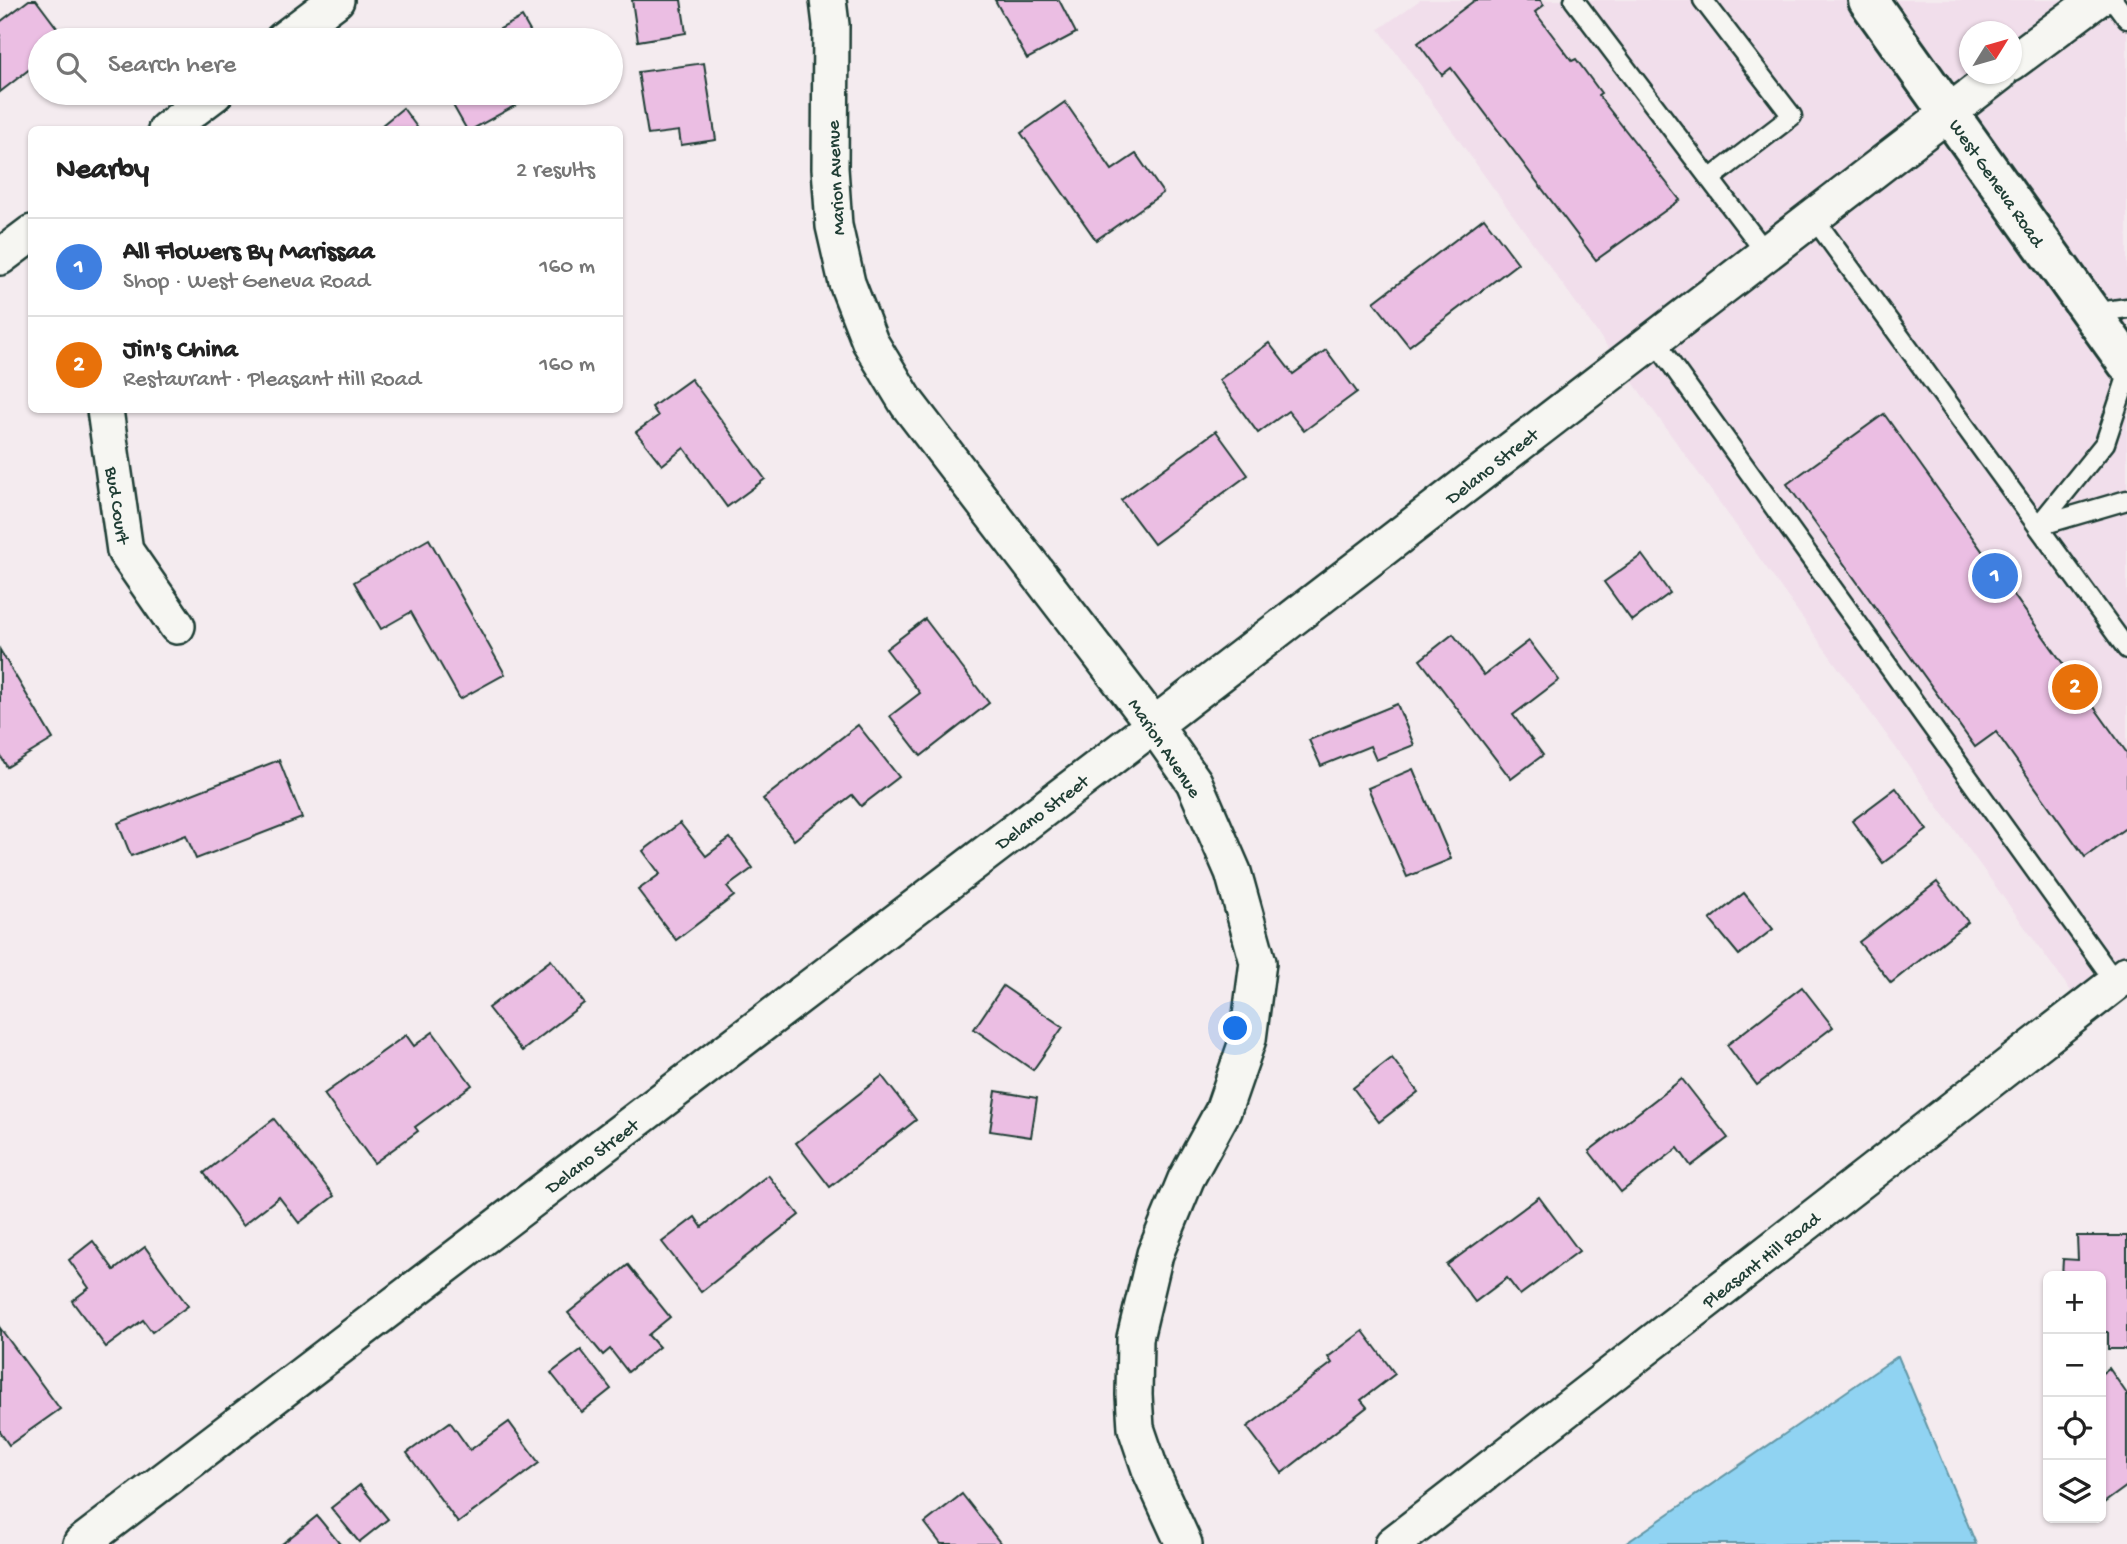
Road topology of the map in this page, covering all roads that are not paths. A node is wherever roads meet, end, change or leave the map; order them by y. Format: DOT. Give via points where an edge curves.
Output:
graph roads {
  1 [pos="336,0"];
  2 [pos="828,0"];
  3 [pos="1574,0"];
  4 [pos="1703,0"];
  5 [pos="1868,0"];
  6 [pos="2113,0"];
  7 [pos="2076,6"];
  8 [pos="2127,19"];
  9 [pos="299,28"];
  10 [pos="2022,53"];
  11 [pos="1985,84"];
  12 [pos="199,105"];
  13 [pos="1949,113"];
  14 [pos="171,126"];
  15 [pos="1710,179"];
  16 [pos="1814,217"];
  17 [pos="28,236"];
  18 [pos="1766,253"];
  19 [pos="0,257"];
  20 [pos="2109,311"];
  21 [pos="1654,340"];
  22 [pos="2127,363"];
  23 [pos="2127,377"];
  24 [pos="105,413"];
  25 [pos="2127,500"];
  26 [pos="2038,526"];
  27 [pos="177,626"];
  28 [pos="2127,649"];
  29 [pos="1154,725"];
  30 [pos="2122,978"];
  31 [pos="81,1544"];
  32 [pos="1184,1544"];
  33 [pos="1393,1544"];
  1 -- 9 [label="street"];
  2 -- 29 [label="street, Marion Avenue" via="834,226 847,283 870,342 907,403"];
  3 -- 15 [label="lane"];
  4 -- 15 [label="lane" via="1792,117"];
  5 -- 13 [label="main road, West Geneva Road"];
  6 -- 8 [label="lane"];
  7 -- 10 [label="street"];
  11 -- 13 [label="street, Delano Street"];
  12 -- 14 [label="street"];
  13 -- 16 [label="street, Delano Street"];
  13 -- 20 [label="main road, West Geneva Road"];
  15 -- 18 [label="lane"];
  16 -- 18 [label="street, Delano Street"];
  16 -- 26 [label="lane"];
  17 -- 19 [label="street"];
  18 -- 21 [label="street, Delano Street"];
  20 -- 22 [label="main road, West Geneva Road"];
  21 -- 29 [label="street, Delano Street"];
  21 -- 30 [label="lane"];
  23 -- 26 [label="lane" via="2105,443"];
  24 -- 27 [label="street, Bud Court" via="125,551"];
  25 -- 26 [label="lane"];
  26 -- 28 [label="lane"];
  29 -- 31 [label="street, Delano Street"];
  29 -- 32 [label="street, Marion Avenue" via="1194,782 1233,872 1258,962 1248,1040 1223,1111 1186,1179 1155,1254 1135,1338 1136,1427"];
  30 -- 33 [label="street, Pleasant Hill Road"];
}
